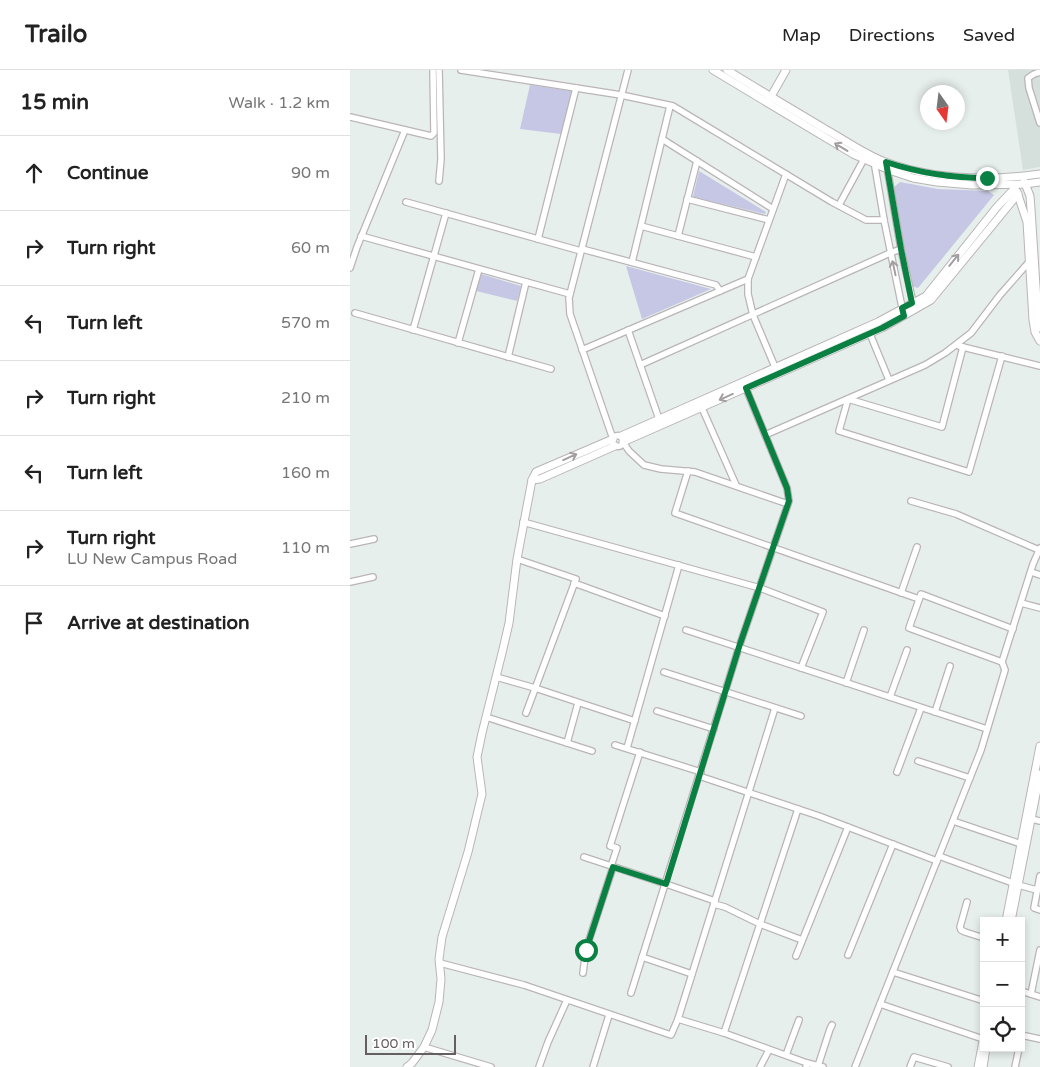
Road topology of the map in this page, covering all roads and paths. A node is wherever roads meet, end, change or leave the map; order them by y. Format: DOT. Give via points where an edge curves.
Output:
graph roads {
  1 [pos="433,70"];
  2 [pos="439,70"];
  3 [pos="461,70"];
  4 [pos="628,70"];
  5 [pos="713,70"];
  6 [pos="727,70"];
  7 [pos="786,70"];
  8 [pos="1040,72"];
  9 [pos="576,88"];
  10 [pos="621,96"];
  11 [pos="769,100"];
  12 [pos="670,106"];
  13 [pos="350,116"];
  14 [pos="1040,123"];
  15 [pos="404,130"];
  16 [pos="662,139"];
  17 [pos="697,160"];
  18 [pos="864,160"];
  19 [pos="874,160"];
  20 [pos="887,166"];
  21 [pos="786,174"];
  22 [pos="1040,174"];
  23 [pos="1023,176"];
  24 [pos="439,181"];
  25 [pos="1040,182"];
  26 [pos="1025,184"];
  27 [pos="1016,186"];
  28 [pos="687,200"];
  29 [pos="406,202"];
  30 [pos="839,205"];
  31 [pos="773,209"];
  32 [pos="1032,209"];
  33 [pos="1023,210"];
  34 [pos="446,213"];
  35 [pos="769,220"];
  36 [pos="884,220"];
  37 [pos="641,226"];
  38 [pos="361,236"];
  39 [pos="678,236"];
  40 [pos="538,239"];
  41 [pos="901,249"];
  42 [pos="582,250"];
  43 [pos="890,252"];
  44 [pos="434,256"];
  45 [pos="756,257"];
  46 [pos="632,262"];
  47 [pos="1030,262"];
  48 [pos="350,268"];
  49 [pos="478,269"];
  50 [pos="748,279"];
  51 [pos="526,282"];
  52 [pos="720,291"];
  53 [pos="570,294"];
  54 [pos="913,306"];
  55 [pos="902,308"];
  56 [pos="355,314"];
  57 [pos="754,315"];
  58 [pos="904,316"];
  59 [pos="1035,318"];
  60 [pos="1040,328"];
  61 [pos="413,330"];
  62 [pos="628,330"];
  63 [pos="870,334"];
  64 [pos="1040,341"];
  65 [pos="458,343"];
  66 [pos="955,345"];
  67 [pos="963,347"];
  68 [pos="582,350"];
  69 [pos="1002,356"];
  70 [pos="508,357"];
  71 [pos="640,365"];
  72 [pos="1040,366"];
  73 [pos="776,367"];
  74 [pos="551,369"];
  75 [pos="889,380"];
  76 [pos="745,385"];
  77 [pos="848,399"];
  78 [pos="702,408"];
  79 [pos="659,419"];
  80 [pos="765,435"];
  81 [pos="622,439"];
  82 [pos="614,442"];
  83 [pos="688,471"];
  84 [pos="736,485"];
  85 [pos="911,500"];
  86 [pos="788,504"];
  87 [pos="523,522"];
  88 [pos="374,539"];
  89 [pos="350,544"];
  90 [pos="917,546"];
  91 [pos="773,548"];
  92 [pos="1040,549"];
  93 [pos="517,559"];
  94 [pos="679,565"];
  95 [pos="1031,572"];
  96 [pos="1040,575"];
  97 [pos="373,577"];
  98 [pos="350,582"];
  99 [pos="574,583"];
  100 [pos="760,588"];
  101 [pos="900,593"];
  102 [pos="919,599"];
  103 [pos="1021,603"];
  104 [pos="1040,608"];
  105 [pos="665,616"];
  106 [pos="1013,628"];
  107 [pos="686,630"];
  108 [pos="864,630"];
  109 [pos="739,647"];
  110 [pos="907,650"];
  111 [pos="1002,662"];
  112 [pos="950,666"];
  113 [pos="801,668"];
  114 [pos="664,672"];
  115 [pos="496,677"];
  116 [pos="846,683"];
  117 [pos="535,688"];
  118 [pos="725,692"];
  119 [pos="890,697"];
  120 [pos="578,703"];
  121 [pos="775,708"];
  122 [pos="921,708"];
  123 [pos="657,711"];
  124 [pos="935,712"];
  125 [pos="526,713"];
  126 [pos="801,716"];
  127 [pos="486,717"];
  128 [pos="635,721"];
  129 [pos="714,729"];
  130 [pos="987,730"];
  131 [pos="567,743"];
  132 [pos="616,745"];
  133 [pos="1040,746"];
  134 [pos="627,748"];
  135 [pos="592,751"];
  136 [pos="640,752"];
  137 [pos="918,761"];
  138 [pos="897,772"];
  139 [pos="700,774"];
  140 [pos="1040,774"];
  141 [pos="970,778"];
  142 [pos="748,792"];
  143 [pos="798,809"];
  144 [pos="1029,818"];
  145 [pos="953,821"];
  146 [pos="1040,821"];
  147 [pos="848,827"];
  148 [pos="893,844"];
  149 [pos="1024,845"];
  150 [pos="584,857"];
  151 [pos="938,859"];
  152 [pos="612,866"];
  153 [pos="1040,876"];
  154 [pos="666,884"];
  155 [pos="1016,884"];
  156 [pos="1037,890"];
  157 [pos="967,902"];
  158 [pos="714,903"];
  159 [pos="1040,910"];
  160 [pos="1007,917"];
  161 [pos="1012,917"];
  162 [pos="760,924"];
  163 [pos="980,937"];
  164 [pos="802,940"];
  165 [pos="1040,950"];
  166 [pos="848,955"];
  167 [pos="796,956"];
  168 [pos="642,957"];
  169 [pos="440,964"];
  170 [pos="893,972"];
  171 [pos="583,973"];
  172 [pos="692,974"];
  173 [pos="1025,992"];
  174 [pos="631,993"];
  175 [pos="1031,994"];
  176 [pos="1040,997"];
  177 [pos="567,1000"];
  178 [pos="980,1000"];
  179 [pos="880,1004"];
  180 [pos="609,1015"];
  181 [pos="678,1019"];
  182 [pos="799,1020"];
  183 [pos="832,1025"];
  184 [pos="724,1033"];
  185 [pos="980,1037"];
  186 [pos="1025,1037"];
  187 [pos="1040,1039"];
  188 [pos="424,1047"];
  189 [pos="769,1050"];
  190 [pos="981,1052"];
  191 [pos="985,1052"];
  192 [pos="1018,1052"];
  193 [pos="786,1055"];
  194 [pos="807,1065"];
  195 [pos="936,1065"];
  196 [pos="820,1066"];
  197 [pos="407,1067"];
  198 [pos="491,1067"];
  199 [pos="539,1067"];
  200 [pos="593,1067"];
  201 [pos="760,1067"];
  202 [pos="855,1067"];
  203 [pos="910,1067"];
  204 [pos="948,1067"];
  205 [pos="978,1067"];
  206 [pos="983,1067"];
  207 [pos="1015,1067"];
  1 -- 15 [label="street" via="434,133 431,136"];
  2 -- 24 [label="street"];
  3 -- 9 [label="street"];
  4 -- 10 [label="street"];
  5 -- 11 [label="street"];
  6 -- 11 [label="street"];
  7 -- 11 [label="street"];
  8 -- 14 [label="street" via="1028,78"];
  9 -- 10 [label="street"];
  9 -- 40 [label="street"];
  10 -- 12 [label="street"];
  10 -- 42 [label="street"];
  18 -- 11 [label="street, one-way"];
  11 -- 19 [label="street"];
  12 -- 16 [label="street"];
  12 -- 21 [label="street"];
  13 -- 15 [label="street"];
  15 -- 38 [label="street"];
  16 -- 17 [label="street"];
  16 -- 37 [label="street"];
  17 -- 28 [label="street"];
  17 -- 31 [label="street"];
  18 -- 19 [label="street"];
  18 -- 30 [label="street"];
  19 -- 20 [label="street"];
  19 -- 36 [label="street"];
  20 -- 27 [label="street" via="913,178 937,182"];
  20 -- 41 [label="street"];
  21 -- 30 [label="street"];
  21 -- 31 [label="street"];
  22 -- 23 [label="street"];
  23 -- 26 [label="street"];
  23 -- 27 [label="street"];
  25 -- 26 [label="street"];
  26 -- 27 [label="street"];
  26 -- 32 [label="street"];
  27 -- 33 [label="street"];
  27 -- 54 [label="street" via="926,296"];
  28 -- 35 [label="street"];
  28 -- 39 [label="street"];
  29 -- 34 [label="street"];
  30 -- 36 [label="street" via="866,220"];
  31 -- 35 [label="street"];
  32 -- 33 [label="street"];
  32 -- 59 [label="street"];
  33 -- 47 [label="street"];
  34 -- 40 [label="street"];
  34 -- 44 [label="street"];
  35 -- 45 [label="street"];
  36 -- 43 [label="street"];
  37 -- 39 [label="street"];
  37 -- 46 [label="street"];
  38 -- 44 [label="street"];
  38 -- 48 [label="street"];
  39 -- 45 [label="street"];
  40 -- 42 [label="street"];
  41 -- 43 [label="street"];
  41 -- 54 [label="street"];
  42 -- 46 [label="street"];
  42 -- 53 [label="street"];
  55 -- 43 [label="street, one-way"];
  43 -- 57 [label="street"];
  44 -- 49 [label="street"];
  44 -- 61 [label="street"];
  45 -- 50 [label="street"];
  46 -- 52 [label="street" via="716,284"];
  47 -- 59 [label="street"];
  47 -- 66 [label="street" via="971,333"];
  49 -- 51 [label="street"];
  49 -- 65 [label="street"];
  50 -- 52 [label="street"];
  50 -- 57 [label="street"];
  51 -- 53 [label="street"];
  51 -- 70 [label="street"];
  52 -- 62 [label="street"];
  53 -- 68 [label="street" via="570,314"];
  54 -- 55 [label="street"];
  54 -- 58 [label="street"];
  55 -- 58 [label="street"];
  55 -- 73 [label="street" via="878,322"];
  56 -- 61 [label="street"];
  57 -- 71 [label="street"];
  57 -- 73 [label="street"];
  58 -- 63 [label="street"];
  59 -- 60 [label="street"];
  59 -- 64 [label="street" via="1035,332"];
  61 -- 65 [label="street"];
  62 -- 68 [label="street"];
  62 -- 71 [label="street"];
  63 -- 75 [label="street"];
  63 -- 76 [label="street"];
  65 -- 70 [label="street"];
  66 -- 67 [label="street"];
  66 -- 75 [label="street" via="925,365"];
  67 -- 69 [label="street"];
  67 -- 77 [label="street" via="942,427"];
  68 -- 82 [label="street"];
  69 -- 72 [label="street"];
  69 -- 77 [label="street" via="969,472 839,431"];
  70 -- 74 [label="street"];
  71 -- 79 [label="street"];
  73 -- 76 [label="street"];
  75 -- 77 [label="street"];
  76 -- 78 [label="street, one-way"];
  76 -- 79 [label="street"];
  76 -- 80 [label="street"];
  77 -- 80 [label="street"];
  78 -- 81 [label="street"];
  78 -- 84 [label="street"];
  79 -- 81 [label="street"];
  80 -- 86 [label="street" via="787,488"];
  81 -- 82 [label="street" via="617,435"];
  81 -- 82 [label="street" via="620,446"];
  81 -- 83 [label="street" via="629,451 644,464"];
  82 -- 87 [label="street" via="532,480"];
  83 -- 84 [label="street"];
  83 -- 91 [label="street" via="675,513"];
  84 -- 86 [label="street"];
  85 -- 92 [label="street" via="956,514"];
  86 -- 91 [label="street"];
  87 -- 93 [label="street"];
  87 -- 94 [label="street"];
  88 -- 89 [label="street"];
  90 -- 101 [label="street"];
  91 -- 100 [label="street"];
  91 -- 101 [label="street"];
  92 -- 95 [label="street"];
  93 -- 99 [label="street" via="576,579"];
  93 -- 115 [label="street" via="509,623"];
  94 -- 100 [label="street"];
  94 -- 105 [label="street"];
  95 -- 96 [label="street"];
  95 -- 103 [label="street"];
  97 -- 98 [label="street"];
  99 -- 105 [label="street"];
  99 -- 117 [label="street"];
  100 -- 109 [label="street"];
  100 -- 113 [label="street" via="823,612"];
  101 -- 102 [label="street"];
  102 -- 106 [label="street" via="920,594"];
  102 -- 111 [label="street" via="909,628"];
  103 -- 104 [label="street"];
  103 -- 106 [label="street"];
  105 -- 128 [label="street"];
  106 -- 111 [label="street"];
  107 -- 109 [label="street"];
  108 -- 116 [label="street"];
  109 -- 113 [label="street"];
  109 -- 118 [label="street"];
  110 -- 119 [label="street"];
  111 -- 130 [label="street" via="1006,670"];
  112 -- 124 [label="street"];
  113 -- 116 [label="street"];
  114 -- 118 [label="street"];
  115 -- 117 [label="street"];
  115 -- 127 [label="street"];
  116 -- 119 [label="street"];
  117 -- 120 [label="street"];
  117 -- 125 [label="street"];
  118 -- 121 [label="street"];
  118 -- 129 [label="street"];
  119 -- 122 [label="street"];
  120 -- 128 [label="street"];
  120 -- 131 [label="street"];
  121 -- 126 [label="street"];
  121 -- 142 [label="street"];
  122 -- 124 [label="street"];
  122 -- 138 [label="street"];
  123 -- 129 [label="street"];
  124 -- 130 [label="street"];
  127 -- 131 [label="street"];
  127 -- 169 [label="street" via="477,757 482,794 442,936"];
  128 -- 134 [label="street"];
  129 -- 139 [label="street"];
  130 -- 141 [label="street"];
  131 -- 135 [label="street"];
  132 -- 134 [label="street"];
  133 -- 144 [label="street"];
  134 -- 136 [label="street"];
  136 -- 139 [label="street"];
  136 -- 152 [label="street" via="610,846 617,848"];
  137 -- 141 [label="street"];
  139 -- 142 [label="street"];
  139 -- 154 [label="street"];
  140 -- 144 [label="street"];
  141 -- 145 [label="street"];
  142 -- 143 [label="street"];
  142 -- 158 [label="street"];
  143 -- 147 [label="street"];
  143 -- 162 [label="street"];
  144 -- 146 [label="street"];
  144 -- 149 [label="street"];
  145 -- 149 [label="street"];
  145 -- 151 [label="street"];
  147 -- 148 [label="street"];
  147 -- 164 [label="street"];
  148 -- 151 [label="street"];
  148 -- 166 [label="street"];
  149 -- 155 [label="street"];
  150 -- 152 [label="street"];
  151 -- 155 [label="street"];
  151 -- 170 [label="street"];
  152 -- 154 [label="street"];
  152 -- 171 [label="street" via="586,950"];
  153 -- 156 [label="street"];
  154 -- 158 [label="street"];
  154 -- 168 [label="street"];
  155 -- 156 [label="street"];
  155 -- 160 [label="street"];
  155 -- 161 [label="street"];
  156 -- 159 [label="street" via="1034,908"];
  157 -- 163 [label="street" via="961,930"];
  158 -- 162 [label="street"];
  158 -- 172 [label="street"];
  162 -- 164 [label="street"];
  162 -- 184 [label="street"];
  164 -- 167 [label="street"];
  165 -- 175 [label="street"];
  168 -- 172 [label="street"];
  168 -- 174 [label="street"];
  169 -- 177 [label="street" via="524,985"];
  169 -- 188 [label="street" via="439,1002"];
  170 -- 178 [label="street"];
  170 -- 179 [label="street"];
  172 -- 181 [label="street"];
  173 -- 175 [label="street"];
  175 -- 176 [label="street"];
  177 -- 180 [label="street"];
  177 -- 199 [label="street"];
  179 -- 185 [label="street"];
  179 -- 202 [label="street"];
  180 -- 181 [label="street" via="671,1035"];
  180 -- 200 [label="street"];
  181 -- 184 [label="street"];
  182 -- 193 [label="street"];
  183 -- 196 [label="street"];
  184 -- 189 [label="street"];
  186 -- 187 [label="street"];
  188 -- 197 [label="street"];
  188 -- 198 [label="street"];
  189 -- 193 [label="street"];
  189 -- 201 [label="street"];
  190 -- 205 [label="street"];
  191 -- 206 [label="street"];
  192 -- 207 [label="street"];
  193 -- 194 [label="street"];
  194 -- 196 [label="street"];
  195 -- 203 [label="street" via="914,1057"];
  195 -- 204 [label="street"];
}
